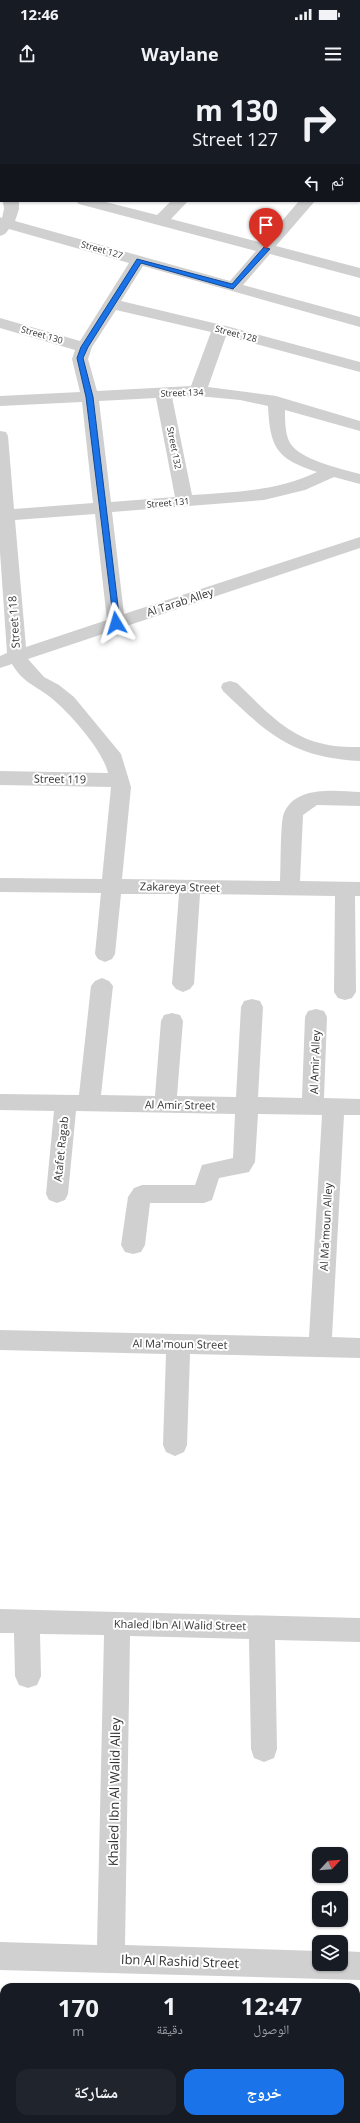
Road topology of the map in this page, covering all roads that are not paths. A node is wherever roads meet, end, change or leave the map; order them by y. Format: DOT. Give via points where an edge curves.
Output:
graph roads {
  1 [pos="11,202"];
  2 [pos="88,202"];
  3 [pos="179,202"];
  4 [pos="306,202"];
  5 [pos="160,221"];
  6 [pos="2,225"];
  7 [pos="266,249"];
  8 [pos="139,260"];
  9 [pos="360,273"];
  10 [pos="233,287"];
  11 [pos="112,304"];
  12 [pos="360,322"];
  13 [pos="0,323"];
  14 [pos="220,329"];
  15 [pos="84,347"];
  16 [pos="360,367"];
  17 [pos="198,391"];
  18 [pos="163,393"];
  19 [pos="90,397"];
  20 [pos="0,401"];
  21 [pos="276,401"];
  22 [pos="360,426"];
  23 [pos="0,436"];
  24 [pos="331,472"];
  25 [pos="360,479"];
  26 [pos="185,502"];
  27 [pos="103,508"];
  28 [pos="3,516"];
  29 [pos="360,542"];
  30 [pos="116,623"];
  31 [pos="8,660"];
  32 [pos="230,687"];
  33 [pos="360,754"];
  34 [pos="0,778"];
  35 [pos="119,780"];
  36 [pos="360,799"];
  37 [pos="0,885"];
  38 [pos="110,886"];
  39 [pos="190,887"];
  40 [pos="290,888"];
  41 [pos="352,889"];
  42 [pos="105,954"];
  43 [pos="183,984"];
  44 [pos="102,986"];
  45 [pos="345,992"];
  46 [pos="252,1007"];
  47 [pos="316,1017"];
  48 [pos="172,1022"];
  49 [pos="0,1102"];
  50 [pos="66,1103"];
  51 [pos="89,1103"];
  52 [pos="165,1105"];
  53 [pos="246,1106"];
  54 [pos="323,1107"];
  55 [pos="360,1107"];
  56 [pos="57,1194"];
  57 [pos="133,1245"];
  58 [pos="0,1340"];
  59 [pos="178,1344"];
  60 [pos="320,1347"];
  61 [pos="360,1348"];
  62 [pos="175,1445"];
  63 [pos="0,1621"];
  64 [pos="27,1622"];
  65 [pos="117,1624"];
  66 [pos="262,1628"];
  67 [pos="360,1630"];
  68 [pos="28,1676"];
  69 [pos="264,1749"];
  70 [pos="0,1956"];
  71 [pos="111,1960"];
  72 [pos="360,1966"];
  1 -- 6 [label="street" via="13,208"];
  2 -- 5 [label="street"];
  3 -- 5 [label="street"];
  4 -- 7 [label="street"];
  5 -- 7 [label="street"];
  6 -- 8 [label="street, Street 127"];
  7 -- 9 [label="street"];
  7 -- 10 [label="street"];
  8 -- 10 [label="street, Street 127"];
  8 -- 11 [label="street"];
  10 -- 12 [label="street, Street 127"];
  11 -- 14 [label="street, Street 128"];
  11 -- 15 [label="street"];
  13 -- 15 [label="street, Street 130"];
  14 -- 16 [label="street, Street 128"];
  14 -- 17 [label="street"];
  15 -- 19 [label="street" via="80,358"];
  17 -- 18 [label="street, Street 134"];
  17 -- 21 [label="street, Street 134"];
  18 -- 19 [label="street, Street 134"];
  18 -- 26 [label="street, Street 132"];
  19 -- 20 [label="street, Street 134"];
  19 -- 27 [label="street"];
  21 -- 22 [label="street, Street 134"];
  21 -- 24 [label="street" via="282,445 302,461"];
  23 -- 28 [label="street, Street 118"];
  24 -- 25 [label="street"];
  24 -- 26 [label="street, Street 131" via="316,481 276,493"];
  26 -- 27 [label="street, Street 131"];
  27 -- 28 [label="street, Street 131"];
  27 -- 30 [label="street"];
  28 -- 31 [label="street, Street 118"];
  29 -- 30 [label="street, Al Tarab Alley"];
  30 -- 31 [label="street, Al Tarab Alley"];
  31 -- 35 [label="street, Street 118" via="67,701 111,754"];
  32 -- 33 [label="street" via="272,728 285,736 321,751"];
  34 -- 35 [label="street, Street 119"];
  35 -- 38 [label="street, Street 118" via="121,787"];
  36 -- 40 [label="street" via="317,798 299,805 293,814"];
  37 -- 38 [label="street, Zakareya Street"];
  38 -- 39 [label="street, Zakareya Street"];
  38 -- 42 [label="street, Street 118"];
  39 -- 40 [label="street, Zakareya Street"];
  39 -- 43 [label="street"];
  40 -- 41 [label="street, Zakareya Street"];
  41 -- 45 [label="street"];
  44 -- 51 [label="street"];
  46 -- 53 [label="street"];
  47 -- 54 [label="street, Al Amir Alley"];
  48 -- 52 [label="street"];
  49 -- 50 [label="street, Al Amir Street"];
  50 -- 51 [label="street, Al Amir Street"];
  50 -- 56 [label="street, Atafet Ragab"];
  51 -- 52 [label="street, Al Amir Street"];
  52 -- 53 [label="street, Al Amir Street"];
  53 -- 54 [label="street, Al Amir Street"];
  53 -- 57 [label="street" via="244,1162 241,1166 210,1171 204,1194 142,1194 139,1197"];
  54 -- 55 [label="street, Al Amir Street"];
  54 -- 60 [label="street, Al Ma'moun Alley"];
  58 -- 59 [label="street, Al Ma'moun Street"];
  59 -- 60 [label="street, Al Ma'moun Street"];
  59 -- 62 [label="street"];
  60 -- 61 [label="street, Al Ma'moun Street"];
  63 -- 64 [label="street, Khaled Ibn Al Walid Street"];
  64 -- 65 [label="street, Khaled Ibn Al Walid Street"];
  64 -- 68 [label="street"];
  65 -- 66 [label="street, Khaled Ibn Al Walid Street"];
  65 -- 71 [label="street, Khaled Ibn Al Walid Alley"];
  66 -- 67 [label="street, Khaled Ibn Al Walid Street"];
  66 -- 69 [label="street"];
  70 -- 71 [label="street, Ibn Al Rashid Street"];
  71 -- 72 [label="street, Ibn Al Rashid Street"];
}
